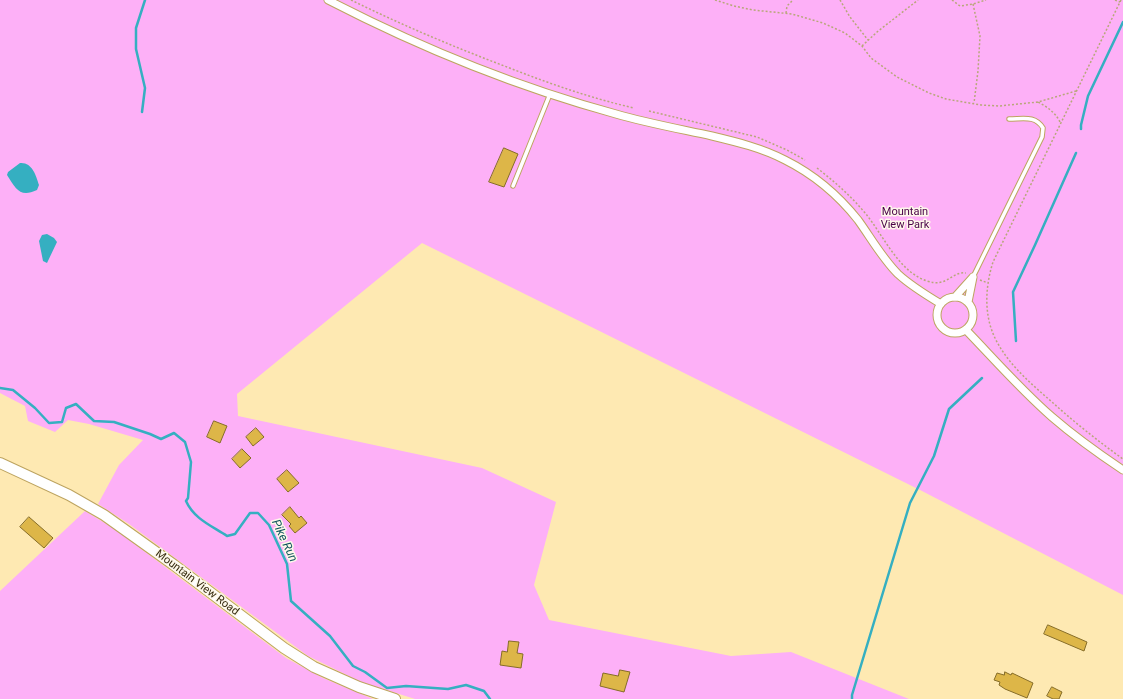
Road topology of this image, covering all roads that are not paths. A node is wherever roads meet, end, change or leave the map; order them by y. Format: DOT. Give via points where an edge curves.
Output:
graph roads {
  1 [pos="328,0"];
  2 [pos="550,94"];
  3 [pos="1009,119"];
  4 [pos="513,186"];
  5 [pos="974,277"];
  6 [pos="954,297"];
  7 [pos="968,302"];
  8 [pos="941,304"];
  9 [pos="966,330"];
  10 [pos="0,463"];
  11 [pos="1123,470"];
  12 [pos="395,699"];
  1 -- 2 [label="street" via="441,53"];
  2 -- 4 [label="lane"];
  2 -- 8 [label="street" via="616,114 742,143 784,159 827,188 858,220 897,273"];
  3 -- 5 [label="lane" via="1031,118 1039,121 1043,128 1042,137"];
  5 -- 6 [label="street"];
  5 -- 7 [label="street"];
  6 -- 7 [label="street"];
  6 -- 8 [label="street"];
  7 -- 9 [label="street" via="973,316"];
  8 -- 9 [label="street" via="938,318 942,328 952,333"];
  9 -- 11 [label="street" via="1052,417"];
  10 -- 12 [label="street, Mountain View Road" via="69,495 104,515 284,648 314,667 359,687"];
}
